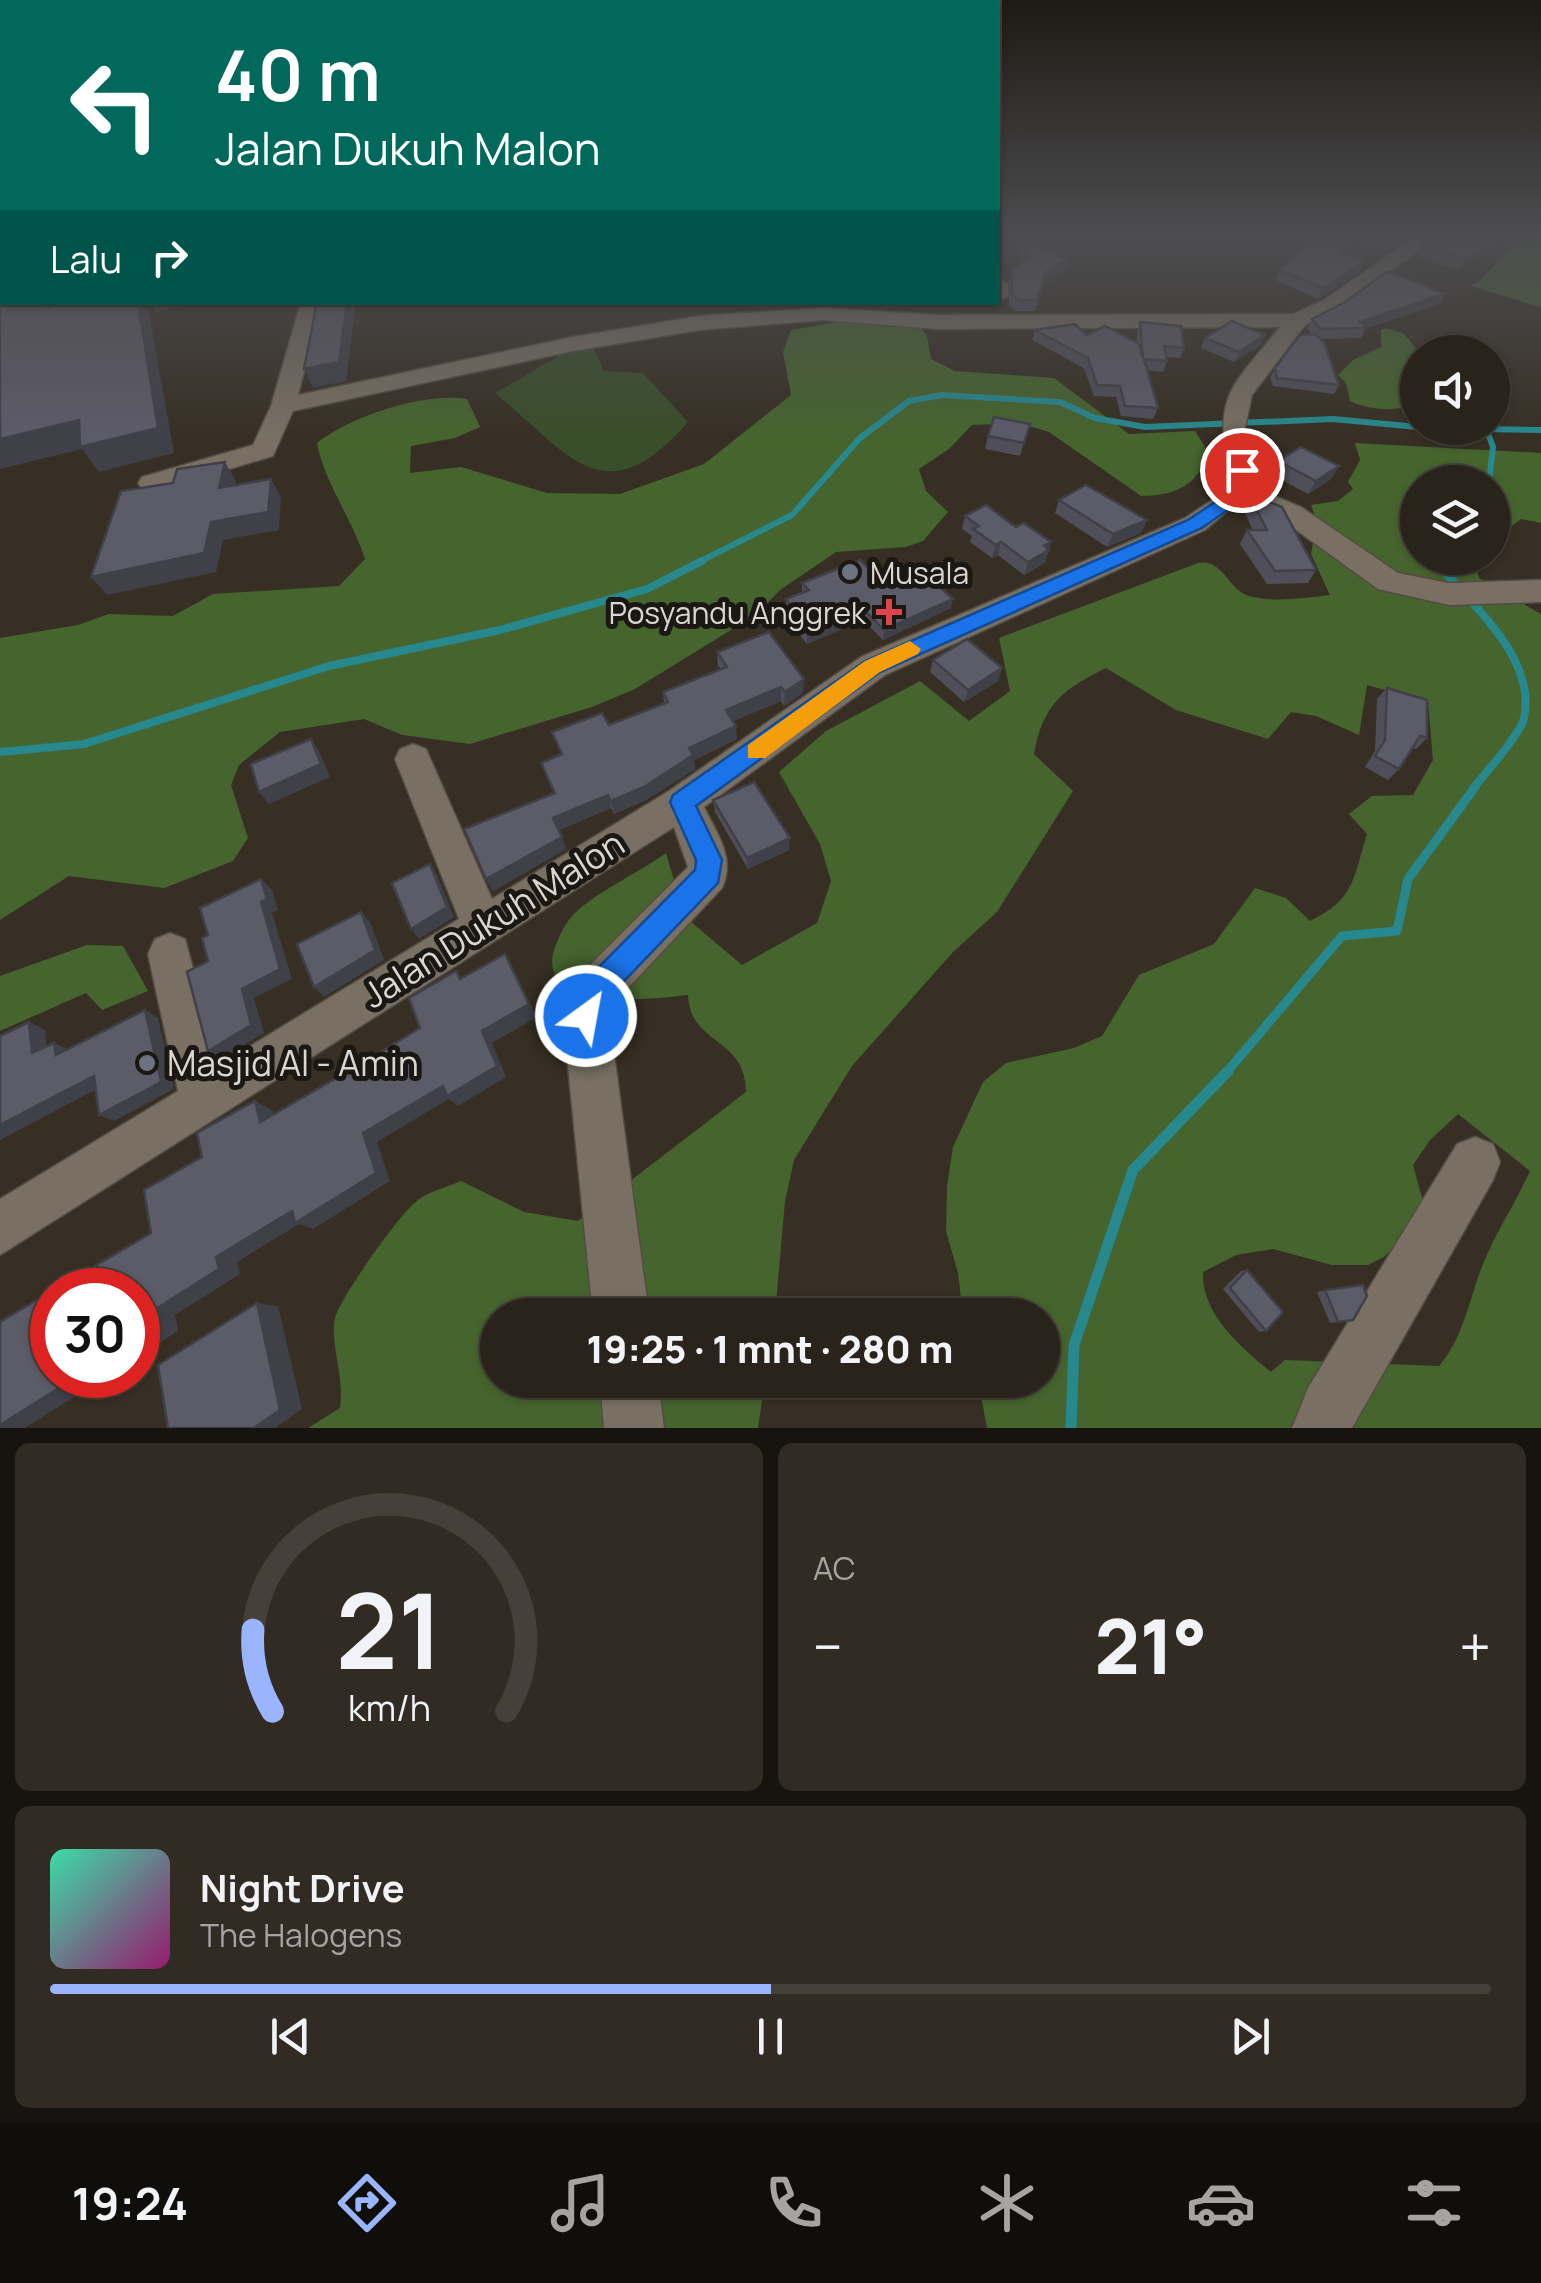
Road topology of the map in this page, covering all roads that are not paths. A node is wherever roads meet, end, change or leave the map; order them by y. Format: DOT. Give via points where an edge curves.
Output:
graph roads {
  1 [pos="311,305"];
  2 [pos="1329,305"];
  3 [pos="944,308"];
  4 [pos="1297,320"];
  5 [pos="284,406"];
  6 [pos="152,483"];
  7 [pos="1232,488"];
  8 [pos="1541,592"];
  9 [pos="412,760"];
  10 [pos="682,802"];
  11 [pos="482,925"];
  12 [pos="170,954"];
  13 [pos="204,1102"];
  14 [pos="1475,1162"];
  15 [pos="0,1229"];
  16 [pos="619,1298"];
  17 [pos="630,1398"];
  18 [pos="634,1428"];
  19 [pos="1322,1428"];
  1 -- 5 [label="street"];
  2 -- 4 [label="street"];
  3 -- 4 [label="street"];
  3 -- 5 [label="street" via="700,323"];
  4 -- 7 [label="street" via="1240,394 1232,423 1242,470"];
  5 -- 6 [label="street" via="264,450"];
  7 -- 8 [label="street" via="1290,513 1389,582 1461,593"];
  7 -- 10 [label="street, Jalan Dukuh Malon" via="1222,505 1156,544 873,666"];
  9 -- 11 [label="street"];
  10 -- 11 [label="street, Jalan Dukuh Malon"];
  10 -- 16 [label="street" via="709,860 708,874 595,991 586,1016"];
  11 -- 13 [label="street, Jalan Dukuh Malon"];
  12 -- 13 [label="street"];
  13 -- 15 [label="street, Jalan Dukuh Malon"];
  14 -- 19 [label="street"];
  17 -- 18 [label="street"];
}
